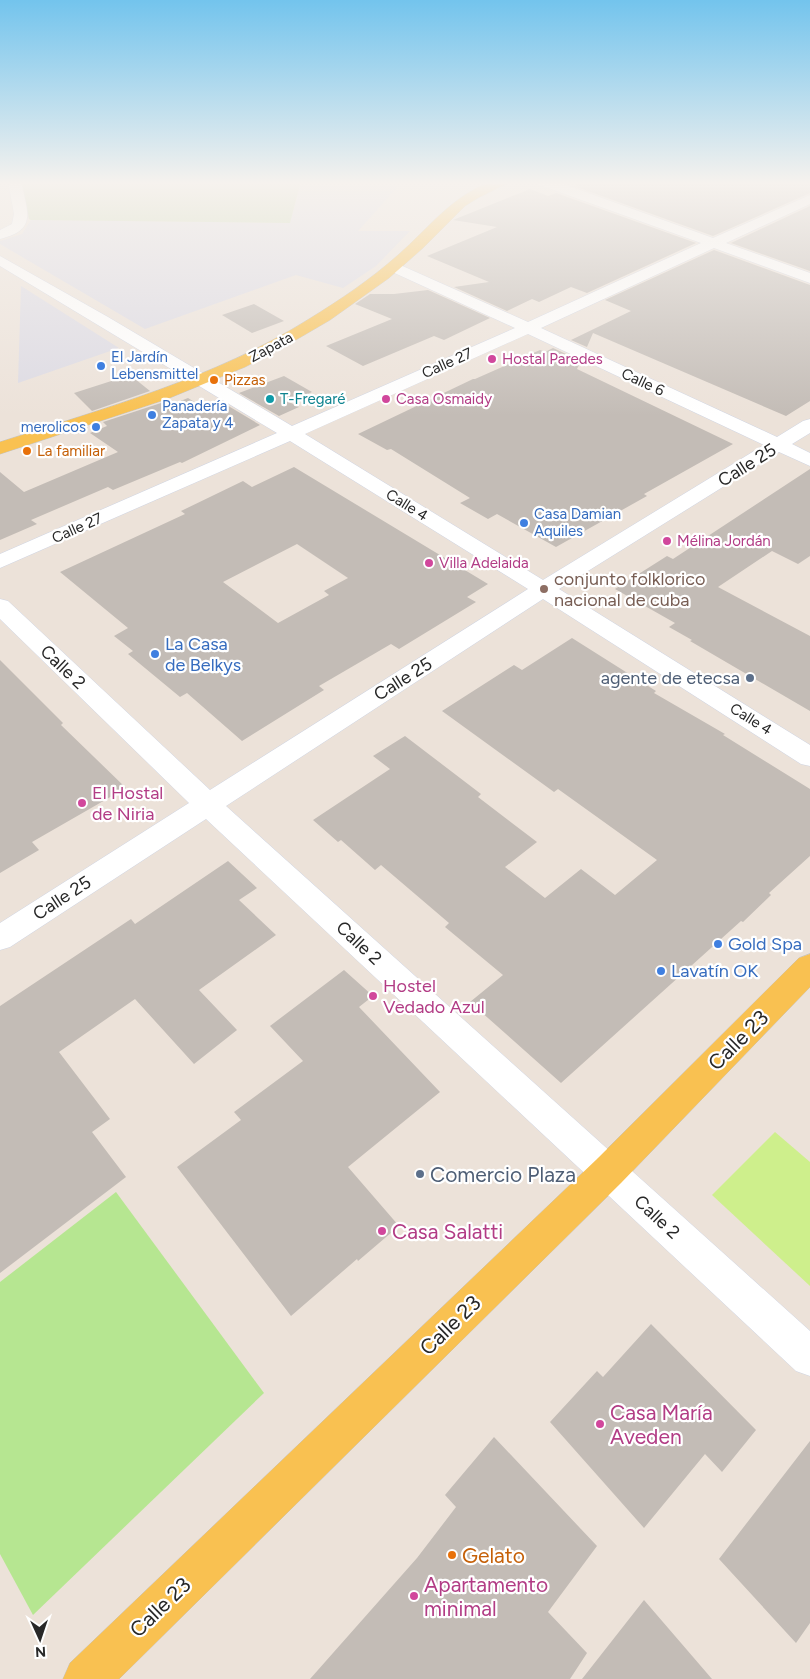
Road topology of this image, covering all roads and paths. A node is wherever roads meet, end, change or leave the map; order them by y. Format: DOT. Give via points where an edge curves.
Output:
graph roads {
  1 [pos="401,259"];
  2 [pos="681,259"];
  3 [pos="758,259"];
  4 [pos="0,260"];
  5 [pos="393,267"];
  6 [pos="810,278"];
  7 [pos="528,328"];
  8 [pos="203,379"];
  9 [pos="810,426"];
  10 [pos="290,432"];
  11 [pos="778,445"];
  12 [pos="0,448"];
  13 [pos="810,460"];
  14 [pos="0,562"];
  15 [pos="544,589"];
  16 [pos="0,606"];
  17 [pos="810,757"];
  18 [pos="207,804"];
  19 [pos="0,938"];
  20 [pos="810,967"];
  21 [pos="608,1171"];
  22 [pos="810,1357"];
  23 [pos="86,1679"];
  1 -- 5 [label="main road, Zapata"];
  2 -- 7 [label="street, Calle 27"];
  3 -- 6 [label="street"];
  4 -- 8 [label="street, Calle 4"];
  5 -- 7 [label="street, Calle 6"];
  5 -- 8 [label="main road, Zapata" via="312,325"];
  7 -- 10 [label="street, Calle 27"];
  7 -- 11 [label="street, Calle 6"];
  8 -- 10 [label="street, Calle 4"];
  8 -- 12 [label="main road, Zapata"];
  9 -- 11 [label="street, Calle 25"];
  10 -- 14 [label="street, Calle 27"];
  10 -- 15 [label="street, Calle 4"];
  11 -- 13 [label="street, Calle 6"];
  11 -- 15 [label="street, Calle 25"];
  15 -- 17 [label="street, Calle 4"];
  15 -- 18 [label="street, Calle 25"];
  16 -- 18 [label="street, Calle 2"];
  18 -- 19 [label="street, Calle 25"];
  18 -- 21 [label="street, Calle 2"];
  20 -- 21 [label="main road, Calle 23"];
  21 -- 22 [label="street, Calle 2"];
  21 -- 23 [label="main road, Calle 23"];
}
